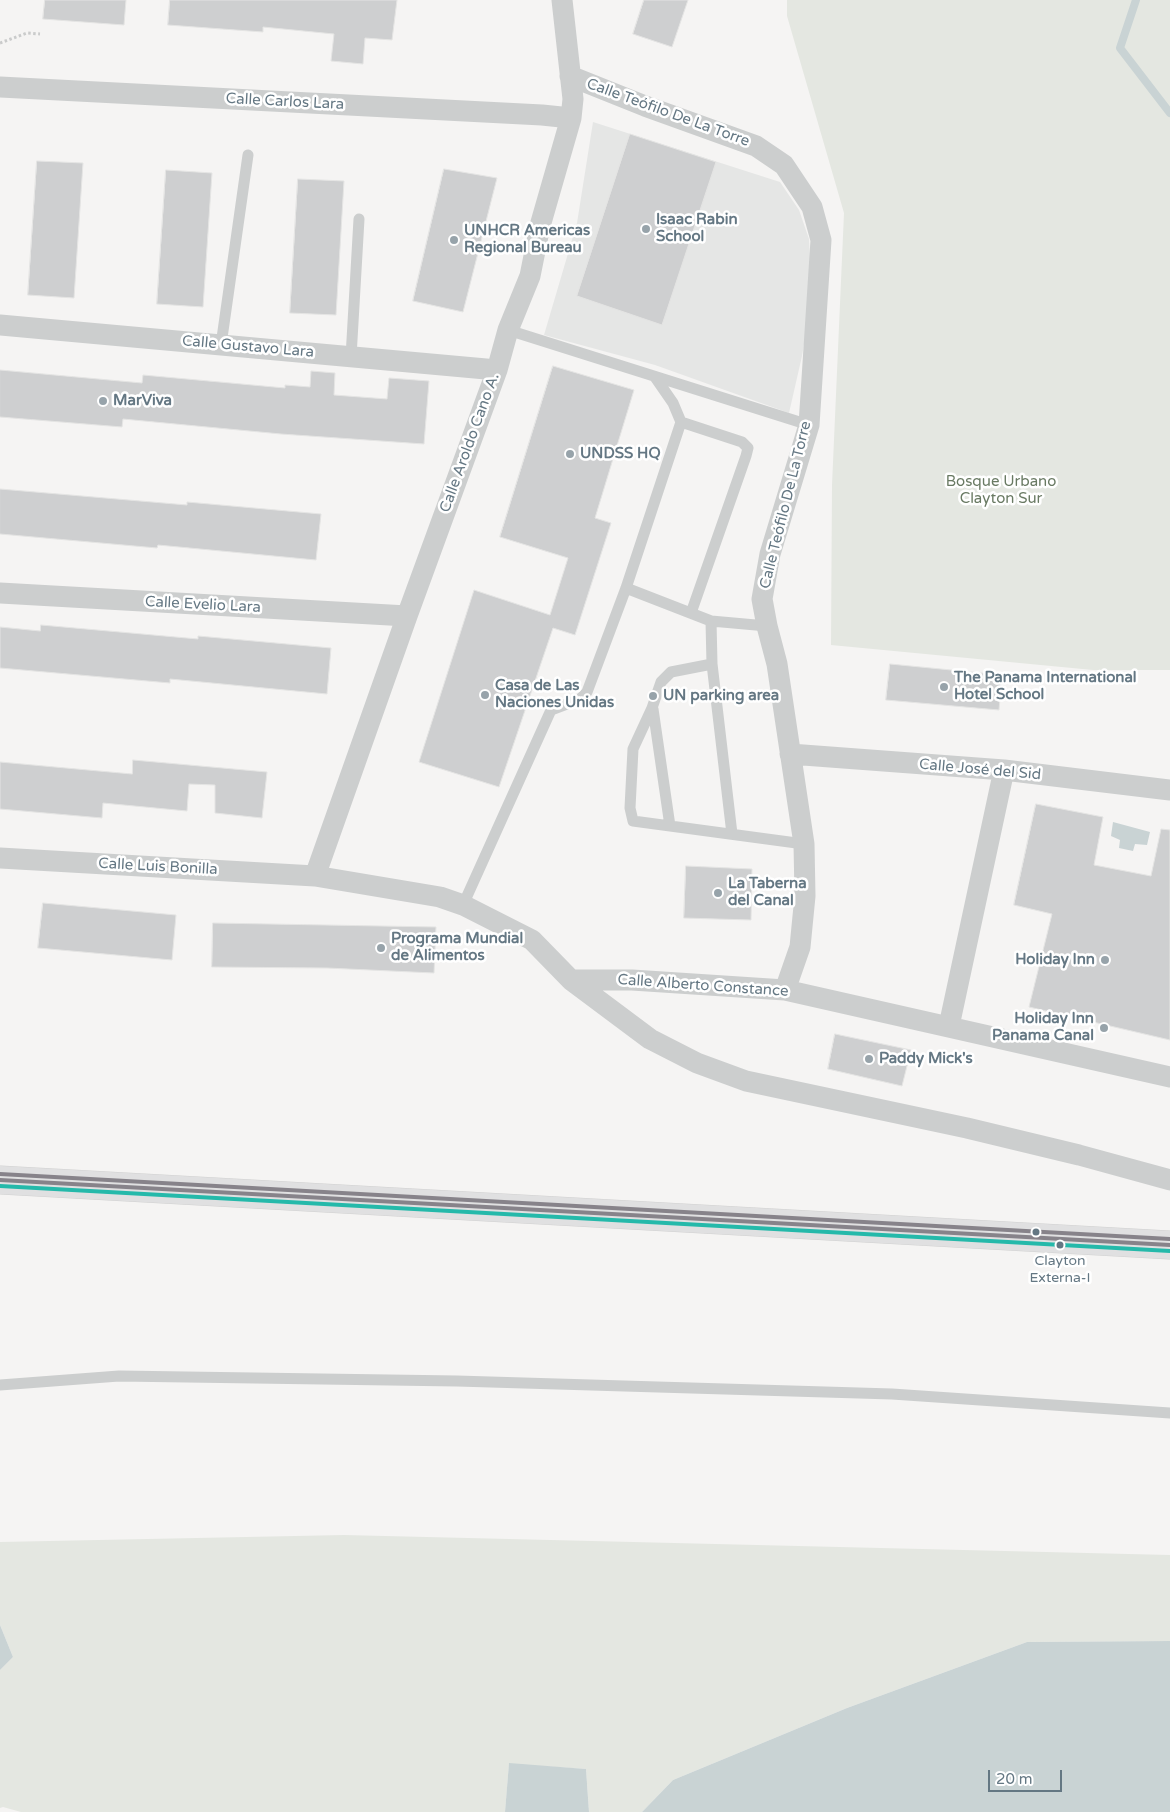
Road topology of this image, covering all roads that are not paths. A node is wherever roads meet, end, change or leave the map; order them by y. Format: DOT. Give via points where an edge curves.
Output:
graph roads {
  1 [pos="562,0"];
  2 [pos="570,76"];
  3 [pos="0,87"];
  4 [pos="571,118"];
  5 [pos="248,155"];
  6 [pos="359,219"];
  7 [pos="0,325"];
  8 [pos="508,330"];
  9 [pos="221,345"];
  10 [pos="351,357"];
  11 [pos="497,370"];
  12 [pos="655,377"];
  13 [pos="681,422"];
  14 [pos="809,425"];
  15 [pos="626,588"];
  16 [pos="0,593"];
  17 [pos="691,613"];
  18 [pos="407,616"];
  19 [pos="711,621"];
  20 [pos="767,626"];
  21 [pos="712,664"];
  22 [pos="652,708"];
  23 [pos="790,754"];
  24 [pos="1004,770"];
  25 [pos="1170,790"];
  26 [pos="670,826"];
  27 [pos="732,834"];
  28 [pos="804,844"];
  29 [pos="0,858"];
  30 [pos="315,876"];
  31 [pos="463,905"];
  32 [pos="570,980"];
  33 [pos="785,990"];
  34 [pos="949,1026"];
  35 [pos="1170,1077"];
  36 [pos="0,1180"];
  37 [pos="1170,1180"];
  38 [pos="1170,1245"];
  39 [pos="0,1385"];
  40 [pos="1170,1414"];
  1 -- 2 [label="street, Calle Aroldo Cano A."];
  2 -- 4 [label="street, Calle Aroldo Cano A."];
  2 -- 14 [label="street, Calle Teófilo De La Torre" via="756,146 784,165 800,188 812,207 820,240"];
  3 -- 4 [label="street, Calle Carlos Lara"];
  4 -- 8 [label="street, Calle Aroldo Cano A." via="540,226 530,276"];
  5 -- 9 [label="lane"];
  6 -- 10 [label="lane"];
  7 -- 9 [label="street, Calle Gustavo Lara"];
  8 -- 11 [label="street, Calle Aroldo Cano A."];
  8 -- 12 [label="lane"];
  9 -- 10 [label="street, Calle Gustavo Lara"];
  10 -- 11 [label="street, Calle Gustavo Lara"];
  11 -- 18 [label="street, Calle Aroldo Cano A."];
  12 -- 13 [label="lane" via="673,403"];
  12 -- 14 [label="lane"];
  13 -- 15 [label="lane"];
  13 -- 17 [label="lane" via="742,442 748,448"];
  14 -- 20 [label="street, Calle Teófilo De La Torre" via="770,554 762,599"];
  15 -- 17 [label="lane"];
  15 -- 31 [label="lane" via="588,692 580,699 551,710"];
  16 -- 18 [label="street, Calle Evelio Lara"];
  17 -- 19 [label="lane"];
  18 -- 30 [label="street, Calle Aroldo Cano A."];
  19 -- 20 [label="lane"];
  19 -- 21 [label="lane"];
  20 -- 23 [label="street, Calle Teófilo De La Torre" via="777,664"];
  21 -- 22 [label="lane" via="671,672 661,682"];
  21 -- 27 [label="lane"];
  22 -- 26 [label="lane"];
  22 -- 26 [label="lane" via="633,749 630,808 633,821"];
  23 -- 24 [label="street, Calle José del Sid"];
  23 -- 28 [label="street, Calle Teófilo De La Torre"];
  24 -- 25 [label="street, Calle José del Sid"];
  24 -- 34 [label="street"];
  26 -- 27 [label="lane"];
  27 -- 28 [label="lane"];
  28 -- 33 [label="street, Calle Teófilo De La Torre" via="805,896 800,947"];
  29 -- 30 [label="street, Calle Luis Bonilla"];
  30 -- 31 [label="street" via="440,897"];
  31 -- 32 [label="street" via="532,940"];
  32 -- 33 [label="street, Calle Alberto Constance" via="632,980"];
  32 -- 37 [label="street" via="650,1039 746,1081 966,1128"];
  33 -- 34 [label="street, Calle Alberto Constance"];
  34 -- 35 [label="street, Calle Alberto Constance"];
  36 -- 38 [label="main road"];
  39 -- 40 [label="lane" via="119,1376 457,1381 892,1394"];
}
